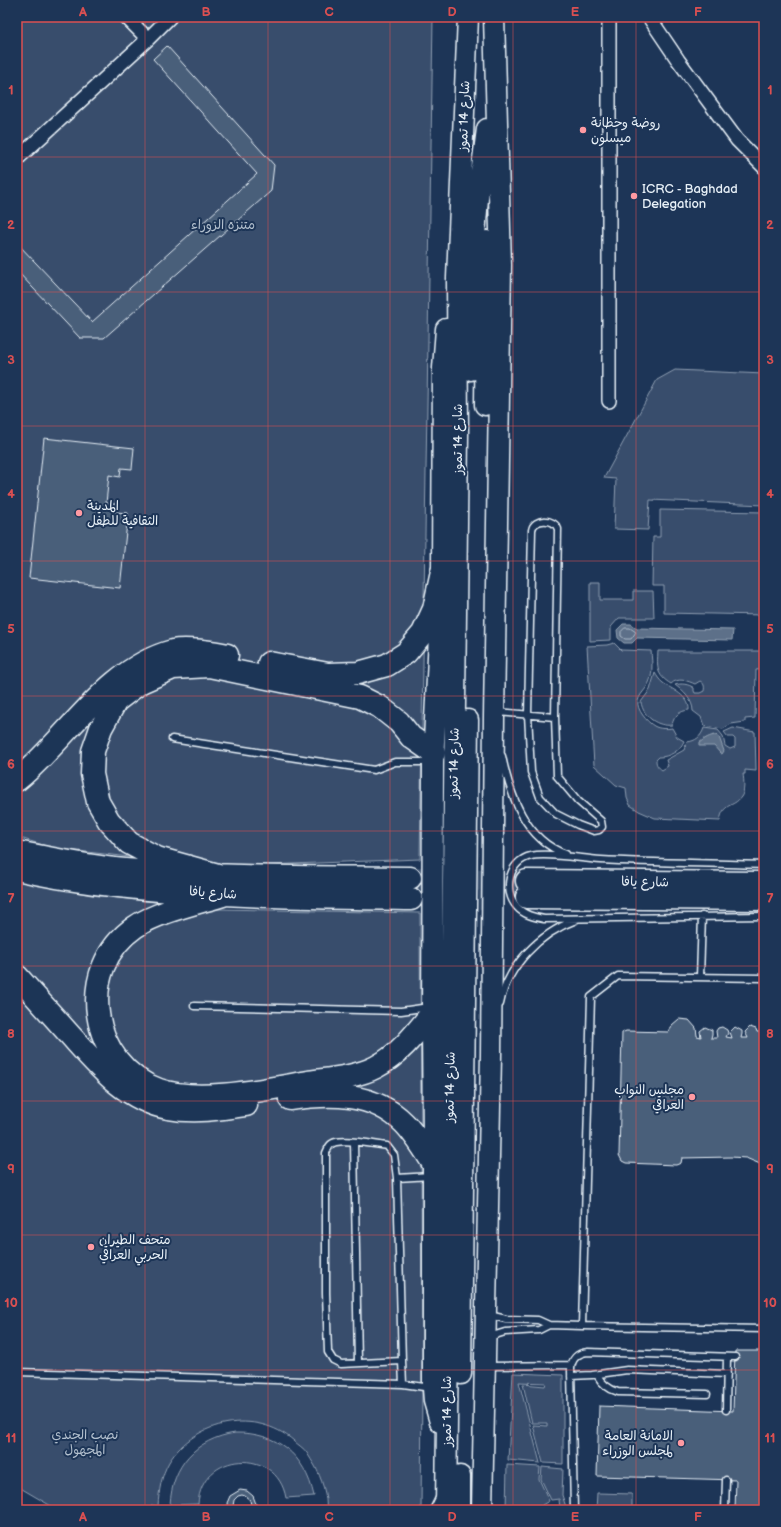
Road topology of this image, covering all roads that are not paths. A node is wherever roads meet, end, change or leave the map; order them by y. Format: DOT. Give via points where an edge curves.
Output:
graph roads {
  1 [pos="126,17"];
  2 [pos="170,17"];
  3 [pos="468,17"];
  4 [pos="494,17"];
  5 [pos="609,17"];
  6 [pos="649,17"];
  7 [pos="148,39"];
  8 [pos="495,69"];
  9 [pos="17,158"];
  10 [pos="764,167"];
  11 [pos="457,278"];
  12 [pos="609,401"];
  13 [pos="442,572"];
  14 [pos="528,714"];
  15 [pos="494,715"];
  16 [pos="555,716"];
  17 [pos="172,740"];
  18 [pos="434,758"];
  19 [pos="17,780"];
  20 [pos="17,852"];
  21 [pos="583,859"];
  22 [pos="764,865"];
  23 [pos="17,869"];
  24 [pos="764,883"];
  25 [pos="223,885"];
  26 [pos="410,889"];
  27 [pos="764,899"];
  28 [pos="702,916"];
  29 [pos="764,916"];
  30 [pos="583,918"];
  31 [pos="17,976"];
  32 [pos="700,977"];
  33 [pos="764,978"];
  34 [pos="194,1006"];
  35 [pos="432,1010"];
  36 [pos="491,1055"];
  37 [pos="354,1142"];
  38 [pos="433,1169"];
  39 [pos="397,1178"];
  40 [pos="487,1314"];
  41 [pos="549,1325"];
  42 [pos="582,1326"];
  43 [pos="764,1329"];
  44 [pos="486,1338"];
  45 [pos="727,1357"];
  46 [pos="735,1357"];
  47 [pos="402,1361"];
  48 [pos="358,1363"];
  49 [pos="571,1365"];
  50 [pos="485,1366"];
  51 [pos="17,1372"];
  52 [pos="727,1374"];
  53 [pos="597,1375"];
  54 [pos="571,1376"];
  55 [pos="403,1384"];
  56 [pos="433,1388"];
  57 [pos="707,1394"];
  58 [pos="726,1410"];
  59 [pos="447,1437"];
  60 [pos="446,1480"];
  61 [pos="726,1480"];
  62 [pos="433,1510"];
  63 [pos="446,1510"];
  64 [pos="460,1510"];
  65 [pos="467,1510"];
  66 [pos="482,1510"];
  67 [pos="574,1510"];
  68 [pos="725,1510"];
  1 -- 7 [label="street"];
  2 -- 7 [label="street"];
  3 -- 11 [label="main road, شارع 14 تموز"];
  4 -- 8 [label="main road, شارع 14 تموز"];
  5 -- 12 [label="street"];
  6 -- 10 [label="street" via="738,140"];
  7 -- 9 [label="street"];
  8 -- 15 [label="main road, شارع 14 تموز" via="502,265"];
  8 -- 64 [label="main road, شارع 14 تموز" via="478,198 472,271"];
  8 -- 65 [label="main road" via="487,210 470,1487"];
  11 -- 13 [label="main road" via="448,314 444,350"];
  11 -- 59 [label="main road, شارع 14 تموز" via="458,433"];
  13 -- 18 [label="main road"];
  13 -- 19 [label="highway" via="434,609 423,633 406,653 387,665 358,673 328,674 210,651 174,651 137,665 94,702"];
  14 -- 15 [label="lane"];
  14 -- 16 [label="lane"];
  14 -- 16 [label="lane" via="530,772 540,797 556,814 594,831 599,830 601,822 578,801 557,776"];
  14 -- 16 [label="lane" via="532,530 537,522 552,522 558,529"];
  15 -- 21 [label="lane" via="510,790 522,815 539,838 556,851"];
  15 -- 36 [label="main road, شارع 14 تموز"];
  17 -- 18 [label="lane" via="374,770 395,762"];
  18 -- 25 [label="highway" via="398,722 380,707 360,696 209,666 173,668 141,682 116,702 101,728 93,751 92,774 98,802 109,822 129,843 157,858"];
  18 -- 35 [label="main road"];
  20 -- 25 [label="highway, شارع يافا"];
  21 -- 22 [label="lane"];
  21 -- 30 [label="lane" via="540,855 523,859 516,865 509,881 512,899 524,913 544,918"];
  23 -- 25 [label="highway, شارع يافا" via="129,887"];
  24 -- 27 [label="highway, شارع يافا" via="527,889"];
  25 -- 26 [label="highway, شارع يافا"];
  25 -- 35 [label="highway" via="135,927 119,942 107,959 99,979 96,1002 99,1020 108,1046 118,1062 134,1078 159,1090 182,1095 206,1095 236,1094 348,1076 375,1068 395,1055"];
  28 -- 29 [label="lane"];
  28 -- 30 [label="lane"];
  28 -- 32 [label="lane"];
  30 -- 36 [label="lane" via="555,930 536,943 521,959 509,978 501,998"];
  31 -- 38 [label="highway" via="105,1074 126,1091 146,1102 166,1108 205,1110 312,1096 365,1099 388,1109 404,1123"];
  32 -- 33 [label="lane"];
  32 -- 42 [label="lane" via="618,976 591,997"];
  34 -- 35 [label="lane"];
  35 -- 38 [label="main road"];
  36 -- 40 [label="main road, شارع 14 تموز"];
  37 -- 39 [label="lane" via="387,1146 394,1155"];
  37 -- 48 [label="lane"];
  37 -- 48 [label="lane" via="335,1142 329,1146 326,1153 326,1293 328,1352 333,1360 341,1364"];
  38 -- 39 [label="lane"];
  38 -- 56 [label="main road"];
  39 -- 47 [label="lane"];
  40 -- 41 [label="lane" via="506,1319 538,1320"];
  40 -- 44 [label="main road, شارع 14 تموز"];
  41 -- 42 [label="lane"];
  41 -- 44 [label="lane" via="539,1330 505,1332"];
  42 -- 43 [label="lane"];
  44 -- 50 [label="main road, شارع 14 تموز"];
  45 -- 46 [label="lane"];
  45 -- 49 [label="lane" via="588,1352 579,1354"];
  45 -- 52 [label="lane"];
  47 -- 48 [label="lane"];
  47 -- 55 [label="lane"];
  49 -- 50 [label="lane"];
  49 -- 54 [label="lane"];
  50 -- 66 [label="main road, شارع 14 تموز"];
  51 -- 55 [label="lane"];
  52 -- 53 [label="lane" via="626,1370"];
  52 -- 58 [label="lane"];
  53 -- 54 [label="lane"];
  53 -- 57 [label="lane" via="603,1384 618,1392"];
  54 -- 67 [label="lane"];
  55 -- 56 [label="lane"];
  56 -- 59 [label="main road" via="436,1413"];
  59 -- 60 [label="main road, شارع 14 تموز"];
  60 -- 62 [label="lane"];
  60 -- 63 [label="main road, شارع 14 تموز"];
  61 -- 68 [label="lane"];
}
